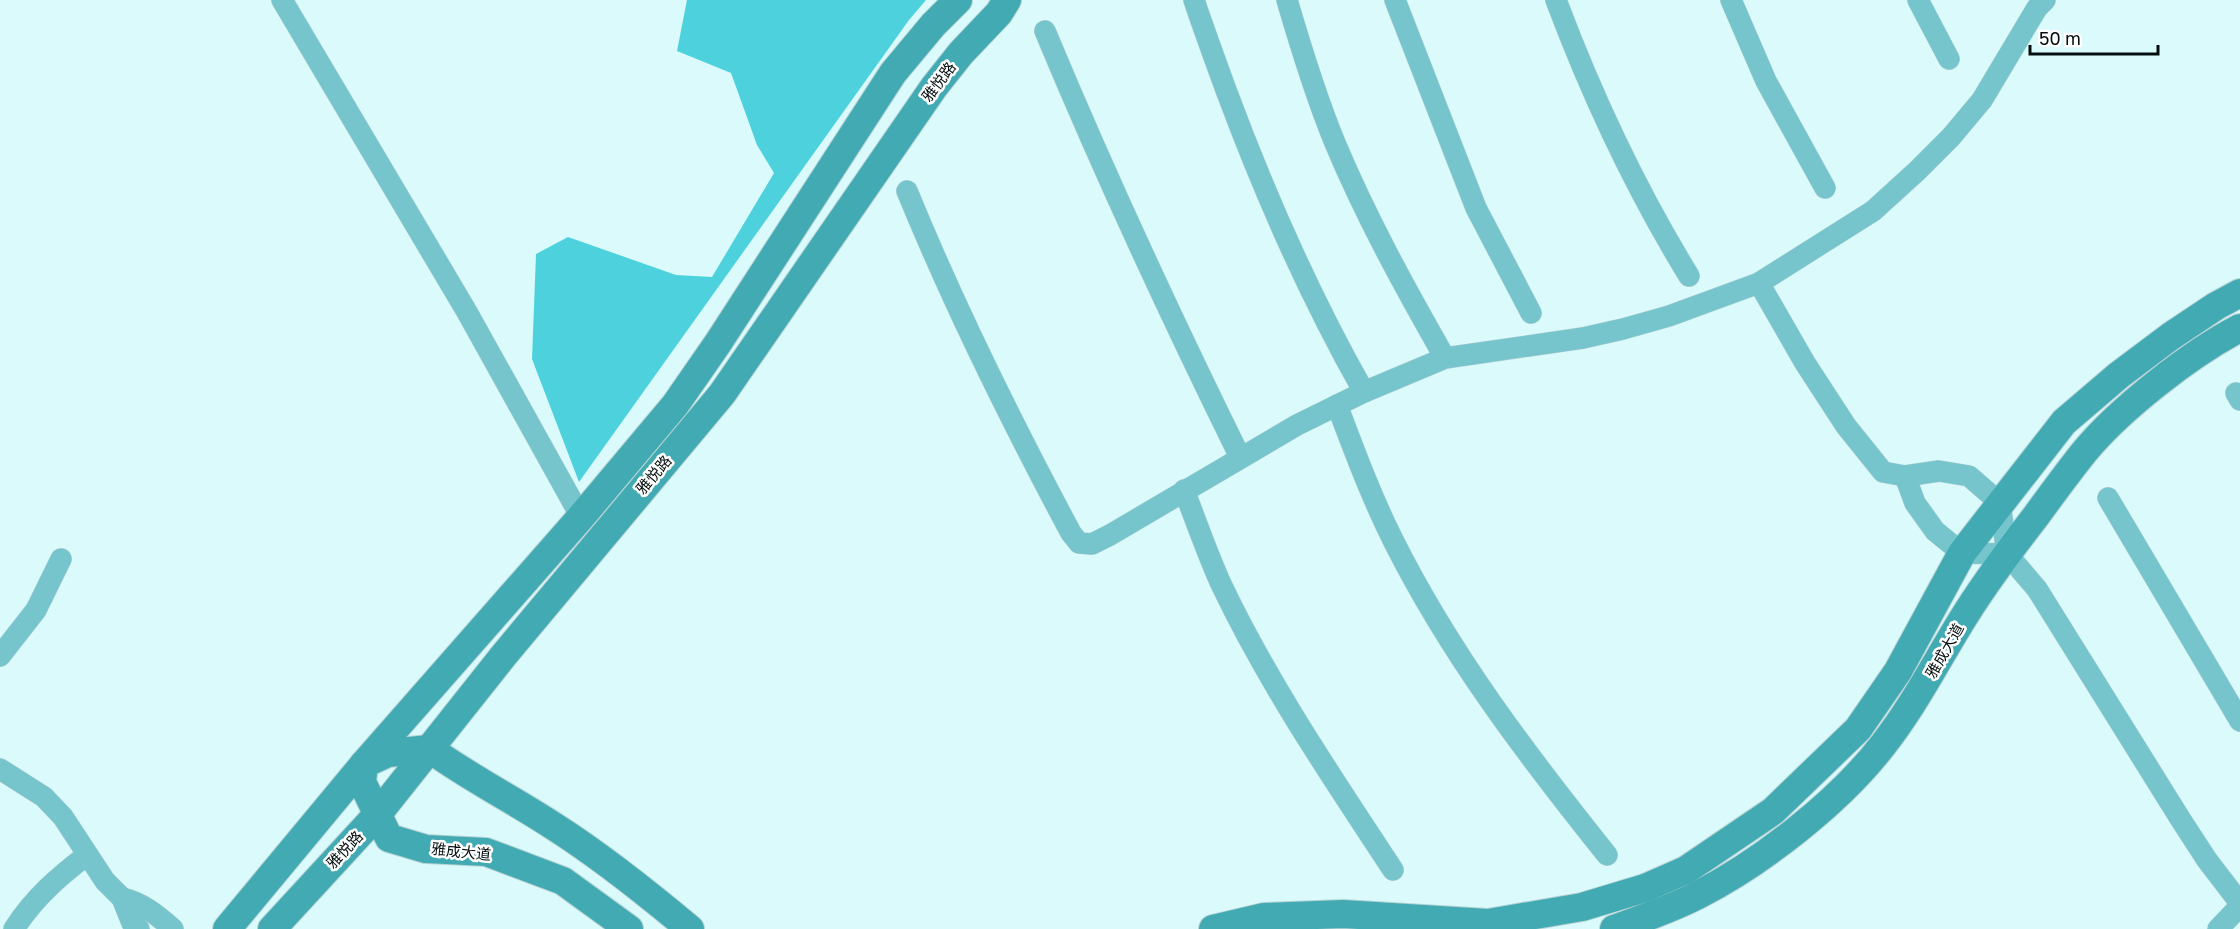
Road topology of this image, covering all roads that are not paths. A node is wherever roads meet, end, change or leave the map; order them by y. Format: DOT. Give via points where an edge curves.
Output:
graph roads {
  1 [pos="282,0"];
  2 [pos="958,0"];
  3 [pos="1007,0"];
  4 [pos="1194,0"];
  5 [pos="1287,0"];
  6 [pos="1395,0"];
  7 [pos="1556,0"];
  8 [pos="1731,0"];
  9 [pos="1918,0"];
  10 [pos="2045,0"];
  11 [pos="1045,31"];
  12 [pos="1949,59"];
  13 [pos="1825,188"];
  14 [pos="907,191"];
  15 [pos="1689,276"];
  16 [pos="1759,283"];
  17 [pos="2240,293"];
  18 [pos="1530,313"];
  19 [pos="2240,328"];
  20 [pos="1445,358"];
  21 [pos="1364,392"];
  22 [pos="1337,405"];
  23 [pos="1240,457"];
  24 [pos="1905,476"];
  25 [pos="1184,490"];
  26 [pos="2108,498"];
  27 [pos="2000,503"];
  28 [pos="581,517"];
  29 [pos="1962,553"];
  30 [pos="2007,554"];
  31 [pos="61,559"];
  32 [pos="0,656"];
  33 [pos="2240,721"];
  34 [pos="430,749"];
  35 [pos="364,764"];
  36 [pos="0,769"];
  37 [pos="377,815"];
  38 [pos="87,855"];
  39 [pos="1606,855"];
  40 [pos="1394,870"];
  41 [pos="122,898"];
  42 [pos="2240,905"];
  43 [pos="14,929"];
  44 [pos="139,929"];
  45 [pos="173,929"];
  46 [pos="226,929"];
  47 [pos="272,929"];
  48 [pos="630,929"];
  49 [pos="690,929"];
  50 [pos="1214,929"];
  51 [pos="1614,929"];
  52 [pos="2218,929"];
  1 -- 28 [label="street" via="467,312"];
  2 -- 28 [label="street, 雅悦路" via="893,73 675,405"];
  3 -- 34 [label="street, 雅悦路" via="934,87 722,394"];
  4 -- 21 [label="street" via="1284,234 1326,327"];
  5 -- 20 [label="street" via="1335,142 1380,237"];
  6 -- 18 [label="street" via="1476,208"];
  7 -- 15 [label="street" via="1614,140"];
  8 -- 13 [label="street" via="1766,81"];
  9 -- 12 [label="street"];
  10 -- 16 [label="street" via="1982,100 1917,171 1872,211"];
  11 -- 23 [label="street" via="1150,272"];
  14 -- 25 [label="street" via="942,277 1018,434 1079,543 1092,544 1110,535"];
  16 -- 20 [label="street" via="1623,329"];
  16 -- 24 [label="street" via="1846,426 1883,472"];
  17 -- 27 [label="street" via="2171,336 2064,422"];
  19 -- 30 [label="street, 雅成大道" via="2137,400 2086,450"];
  20 -- 21 [label="street"];
  21 -- 22 [label="street"];
  22 -- 23 [label="street"];
  22 -- 39 [label="street" via="1392,539 1429,607 1473,679"];
  23 -- 25 [label="street"];
  24 -- 27 [label="street" via="1939,471 1969,476"];
  24 -- 29 [label="street" via="1915,503 1935,531"];
  25 -- 40 [label="street" via="1221,582 1255,650 1308,741"];
  26 -- 33 [label="street"];
  27 -- 29 [label="street"];
  27 -- 30 [label="street"];
  28 -- 35 [label="street, 雅悦路"];
  29 -- 30 [label="street"];
  29 -- 50 [label="street" via="1898,671 1857,729 1773,811 1686,870 1645,888 1582,907 1488,923 1343,914 1264,917"];
  30 -- 42 [label="street" via="2037,589 2181,820"];
  30 -- 51 [label="street, 雅成大道" via="1967,612 1924,687 1882,746 1830,802 1786,838 1698,895"];
  31 -- 32 [label="street" via="36,610"];
  34 -- 35 [label="street" via="388,753"];
  34 -- 37 [label="street, 雅悦路"];
  34 -- 49 [label="street" via="555,827"];
  35 -- 37 [label="street, 雅成大道" via="362,782"];
  35 -- 46 [label="street, 雅悦路"];
  36 -- 38 [label="street" via="44,797 63,817"];
  37 -- 47 [label="street, 雅悦路"];
  37 -- 48 [label="street, 雅成大道" via="389,838 426,849 486,852 563,880"];
  38 -- 41 [label="street"];
  38 -- 43 [label="street" via="55,879 28,907"];
  41 -- 44 [label="street" via="132,923"];
  41 -- 45 [label="street" via="147,908"];
  42 -- 52 [label="street"];
}
